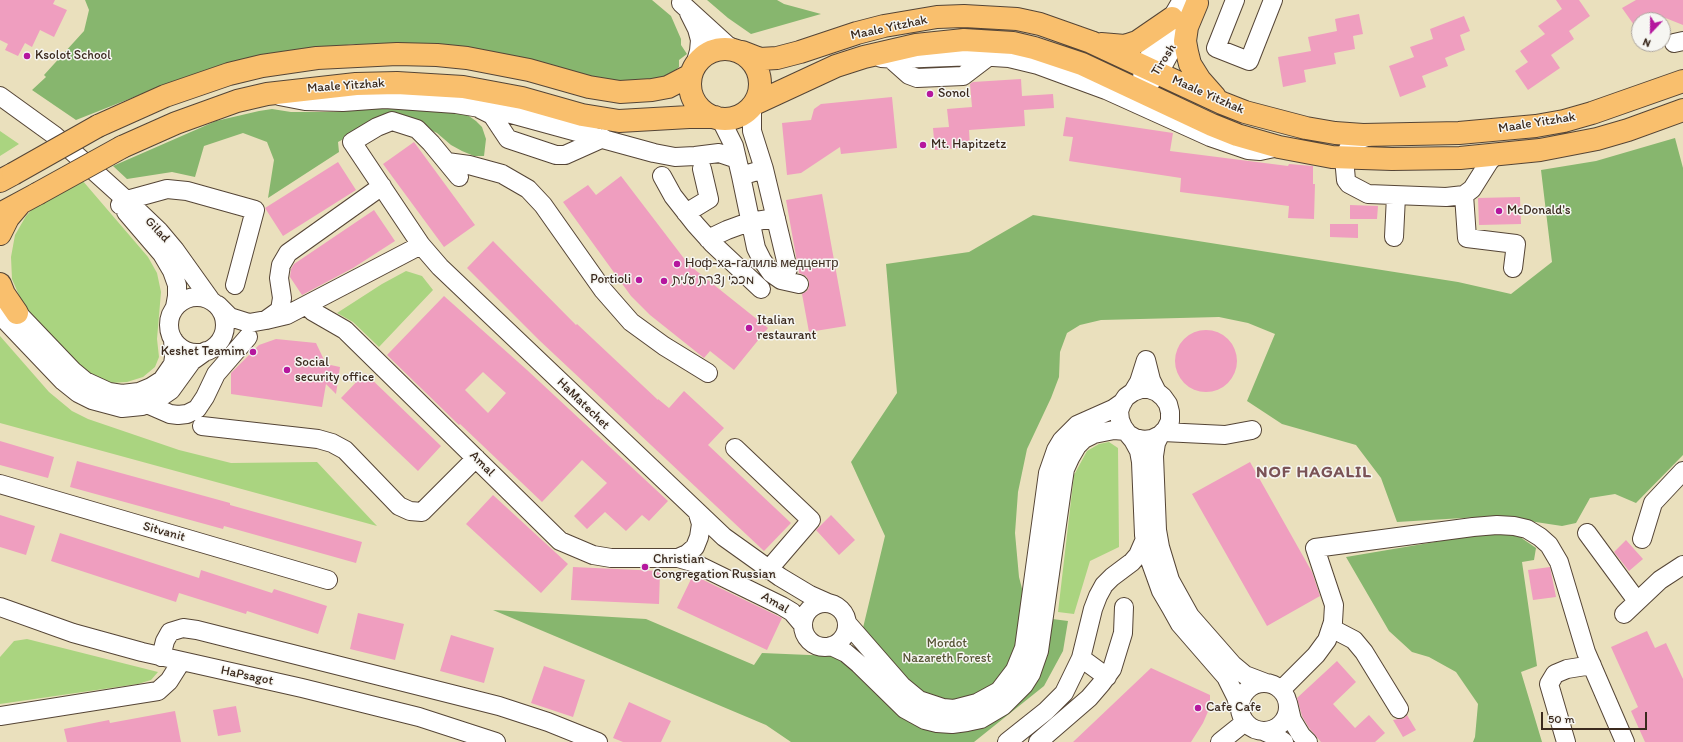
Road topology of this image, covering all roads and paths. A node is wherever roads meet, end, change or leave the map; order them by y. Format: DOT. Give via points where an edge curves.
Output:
graph roads {
  1 [pos="1235,0"];
  2 [pos="1273,0"];
  3 [pos="679,1"];
  4 [pos="1188,5"];
  5 [pos="1091,42"];
  6 [pos="739,51"];
  7 [pos="864,57"];
  8 [pos="693,70"];
  9 [pos="1151,70"];
  10 [pos="1683,81"];
  11 [pos="1141,92"];
  12 [pos="267,94"];
  13 [pos="0,96"];
  14 [pos="1222,103"];
  15 [pos="753,106"];
  16 [pos="479,108"];
  17 [pos="1683,110"];
  18 [pos="717,118"];
  19 [pos="1377,135"];
  20 [pos="603,138"];
  21 [pos="1279,147"];
  22 [pos="1495,155"];
  23 [pos="1344,158"];
  24 [pos="447,162"];
  25 [pos="739,167"];
  26 [pos="702,169"];
  27 [pos="764,169"];
  28 [pos="662,176"];
  29 [pos="6,177"];
  30 [pos="459,177"];
  31 [pos="382,186"];
  32 [pos="1396,196"];
  33 [pos="1464,196"];
  34 [pos="29,198"];
  35 [pos="123,202"];
  36 [pos="686,213"];
  37 [pos="0,214"];
  38 [pos="776,218"];
  39 [pos="749,222"];
  40 [pos="0,234"];
  41 [pos="1394,237"];
  42 [pos="708,239"];
  43 [pos="421,245"];
  44 [pos="1513,268"];
  45 [pos="788,269"];
  46 [pos="0,284"];
  47 [pos="799,284"];
  48 [pos="235,285"];
  49 [pos="341,287"];
  50 [pos="761,289"];
  51 [pos="0,295"];
  52 [pos="214,302"];
  53 [pos="175,307"];
  54 [pos="312,311"];
  55 [pos="9,314"];
  56 [pos="266,320"];
  57 [pos="248,337"];
  58 [pos="173,339"];
  59 [pos="221,340"];
  60 [pos="206,351"];
  61 [pos="708,373"];
  62 [pos="173,387"];
  63 [pos="1157,392"];
  64 [pos="1128,397"];
  65 [pos="147,404"];
  66 [pos="1170,412"];
  67 [pos="187,414"];
  68 [pos="202,426"];
  69 [pos="1252,430"];
  70 [pos="1127,433"];
  71 [pos="1161,434"];
  72 [pos="1206,435"];
  73 [pos="735,448"];
  74 [pos="476,458"];
  75 [pos="1683,472"];
  76 [pos="0,484"];
  77 [pos="698,514"];
  78 [pos="1587,533"];
  79 [pos="1145,538"];
  80 [pos="1642,539"];
  81 [pos="678,558"];
  82 [pos="1683,565"];
  83 [pos="768,570"];
  84 [pos="1121,572"];
  85 [pos="1156,579"];
  86 [pos="328,580"];
  87 [pos="1637,601"];
  88 [pos="828,603"];
  89 [pos="1124,608"];
  90 [pos="1,610"];
  91 [pos="1624,614"];
  92 [pos="847,623"];
  93 [pos="803,626"];
  94 [pos="1331,628"];
  95 [pos="831,646"];
  96 [pos="161,657"];
  97 [pos="1081,658"];
  98 [pos="181,662"];
  99 [pos="1592,665"];
  100 [pos="1107,677"];
  101 [pos="1278,691"];
  102 [pos="1399,709"];
  103 [pos="1242,715"];
  104 [pos="0,716"];
  105 [pos="1263,731"];
  106 [pos="496,742"];
  107 [pos="598,742"];
  108 [pos="1007,742"];
  109 [pos="1038,742"];
  110 [pos="1220,742"];
  111 [pos="1284,742"];
  112 [pos="1308,742"];
  113 [pos="1566,742"];
  114 [pos="1625,742"];
  1 -- 2 [label="street" via="1216,48 1249,61"];
  3 -- 6 [label="street" via="727,45"];
  3 -- 8 [label="street" via="690,15 700,40"];
  4 -- 5 [label="main road" via="1137,42 1125,46"];
  4 -- 9 [label="street, Tirosh"];
  4 -- 9 [label="street, Tirosh"];
  4 -- 14 [label="main road" via="1185,41 1190,64 1200,80"];
  5 -- 6 [label="main road, Maale Yitzhak" via="1040,24 1017,19 964,16 938,17 884,26 777,58 760,59"];
  5 -- 9 [label="main road, Maale Yitzhak"];
  6 -- 8 [label="main road" via="725,48 712,51 703,56"];
  6 -- 15 [label="main road" via="751,59 758,69 760,91"];
  7 -- 11 [label="main road, Maale Yitzhak" via="940,42 964,40 1013,43 1056,54"];
  7 -- 15 [label="main road, Maale Yitzhak" via="836,66"];
  7 -- 21 [label="street" via="1009,58 1070,75 1210,137 1248,150 1260,151"];
  8 -- 18 [label="main road" via="691,91 695,102 703,111"];
  8 -- 29 [label="main road, bridge" via="668,87 620,92 589,87 529,70 437,55 397,54 318,58 262,66 229,74 165,96 98,126"];
  9 -- 11 [label="street, Tirosh"];
  9 -- 14 [label="main road, Maale Yitzhak"];
  10 -- 19 [label="main road, Maale Yitzhak" via="1592,113 1536,126 1459,133"];
  11 -- 21 [label="main road, Maale Yitzhak" via="1237,135"];
  12 -- 16 [label="street" via="305,101 417,100"];
  12 -- 18 [label="main road, Maale Yitzhak" via="356,84 435,84 491,91 602,119 625,121"];
  12 -- 34 [label="main road, Maale Yitzhak, bridge" via="237,101 176,123 122,147"];
  13 -- 35 [label="street, Gilad" via="54,135 94,170"];
  14 -- 19 [label="main road, Maale Yitzhak" via="1274,121 1306,128 1335,133"];
  15 -- 18 [label="main road" via="738,117"];
  15 -- 27 [label="street" via="752,132"];
  16 -- 20 [label="street"];
  16 -- 20 [label="street" via="492,115 508,139 556,155 565,155"];
  17 -- 22 [label="main road, Maale Yitzhak" via="1598,139"];
  18 -- 25 [label="street" via="730,136"];
  19 -- 23 [label="street" via="1355,142 1349,147"];
  20 -- 25 [label="street" via="675,157 719,153 729,155"];
  21 -- 23 [label="main road, Maale Yitzhak"];
  22 -- 23 [label="main road, Maale Yitzhak"];
  22 -- 33 [label="street" via="1472,189"];
  23 -- 32 [label="street" via="1346,180 1349,184 1368,194"];
  24 -- 30 [label="street"];
  24 -- 31 [label="street, HaMatechet" via="416,129 392,121 352,142"];
  24 -- 61 [label="street" via="502,174 528,189 543,205 603,290 630,322"];
  25 -- 27 [label="street"];
  25 -- 39 [label="street"];
  26 -- 36 [label="street" via="709,199"];
  27 -- 38 [label="street"];
  28 -- 36 [label="street"];
  31 -- 43 [label="street, HaMatechet"];
  31 -- 56 [label="street" via="288,253 280,265 280,310"];
  32 -- 33 [label="street"];
  32 -- 41 [label="street"];
  33 -- 44 [label="street" via="1467,238 1516,244"];
  34 -- 37 [label="main road, Maale Yitzhak"];
  34 -- 40 [label="main road" via="8,218"];
  35 -- 48 [label="street" via="167,189 187,191 255,210"];
  35 -- 52 [label="street, Gilad" via="159,231"];
  35 -- 53 [label="street, Gilad" via="162,254 172,272 177,296"];
  36 -- 42 [label="street"];
  38 -- 39 [label="street"];
  38 -- 45 [label="street"];
  39 -- 42 [label="street"];
  39 -- 47 [label="street" via="756,248 771,273 782,280"];
  42 -- 50 [label="street"];
  43 -- 49 [label="street"];
  43 -- 77 [label="street, HaMatechet" via="440,268"];
  46 -- 55 [label="main road"];
  49 -- 54 [label="street"];
  49 -- 56 [label="street" via="287,315"];
  51 -- 55 [label="street"];
  52 -- 53 [label="street" via="200,296 191,297 182,300"];
  52 -- 56 [label="street" via="230,317 249,322"];
  52 -- 59 [label="street" via="223,312 226,322"];
  53 -- 58 [label="street" via="169,323"];
  54 -- 57 [label="street" via="294,323"];
  54 -- 74 [label="street, Amal" via="345,330"];
  55 -- 58 [label="street" via="85,381 109,392 122,394 139,392 162,380 173,364"];
  55 -- 65 [label="street" via="63,380 78,392 92,400 122,408"];
  57 -- 59 [label="street"];
  57 -- 67 [label="street" via="216,374 197,409"];
  58 -- 60 [label="street" via="185,351"];
  59 -- 60 [label="street" via="216,347"];
  60 -- 62 [label="street" via="192,361"];
  62 -- 65 [label="street"];
  62 -- 67 [label="street" via="169,395 169,405 177,412"];
  63 -- 64 [label="street" via="1145,389"];
  63 -- 64 [label="street" via="1146,360 1139,382"];
  63 -- 66 [label="street" via="1168,404"];
  64 -- 70 [label="street" via="1119,411 1120,420"];
  64 -- 92 [label="street" via="1113,408 1077,425 1056,450 1048,473 1024,648 1015,670 999,691 977,703 954,709 919,700 902,686"];
  65 -- 67 [label="street" via="170,414"];
  66 -- 71 [label="street" via="1170,421"];
  66 -- 72 [label="street" via="1176,420 1190,429"];
  68 -- 74 [label="street" via="318,439 332,443 345,450 399,506 410,511 422,512"];
  69 -- 72 [label="street" via="1225,435"];
  70 -- 71 [label="street" via="1144,440"];
  70 -- 79 [label="street" via="1134,440 1141,462"];
  70 -- 95 [label="street" via="1114,430 1094,434 1077,446 1070,458 1063,482 1039,651 1024,685 1003,706 981,719 967,722 952,724 925,720 905,709 846,653"];
  71 -- 72 [label="street"];
  71 -- 101 [label="street" via="1156,443 1154,456 1157,530 1170,580 1190,616 1233,665 1245,675"];
  73 -- 83 [label="street" via="811,520"];
  74 -- 81 [label="street, Amal" via="560,541 593,555 611,558"];
  75 -- 80 [label="street" via="1653,503"];
  76 -- 86 [label="street, Sitvanit"];
  77 -- 81 [label="street" via="701,524 695,547"];
  77 -- 83 [label="street, HaMatechet"];
  78 -- 87 [label="street"];
  79 -- 84 [label="street" via="1138,555"];
  79 -- 85 [label="street"];
  81 -- 93 [label="street, Amal" via="707,568 782,606 792,612"];
  82 -- 87 [label="street" via="1660,580"];
  83 -- 88 [label="street, HaMatechet" via="796,588"];
  84 -- 85 [label="street" via="1129,569 1138,570"];
  84 -- 97 [label="street" via="1104,585 1098,596"];
  85 -- 103 [label="street" via="1180,624 1226,677"];
  87 -- 91 [label="street"];
  88 -- 92 [label="street" via="841,610"];
  88 -- 93 [label="street" via="821,603 808,610"];
  89 -- 100 [label="street" via="1123,633"];
  90 -- 96 [label="street, HaPsagot"];
  92 -- 95 [label="street" via="843,637"];
  93 -- 95 [label="street" via="810,642 816,646"];
  94 -- 99 [label="street" via="1334,605 1315,548 1473,527 1514,526 1540,537 1549,545 1558,562"];
  94 -- 101 [label="street" via="1327,640 1316,656"];
  94 -- 102 [label="street" via="1354,640"];
  96 -- 98 [label="street, HaPsagot"];
  96 -- 107 [label="street" via="170,632 183,628 197,630 498,706"];
  97 -- 100 [label="street"];
  97 -- 108 [label="street" via="1064,692 1046,711"];
  98 -- 104 [label="street" via="169,681 158,691"];
  98 -- 106 [label="street, HaPsagot" via="419,716"];
  99 -- 113 [label="street" via="1567,669 1555,674 1549,684"];
  99 -- 114 [label="street"];
  100 -- 109 [label="street" via="1088,698"];
  101 -- 103 [label="street" via="1258,683 1247,689 1240,700"];
  101 -- 105 [label="street" via="1288,708 1286,716 1282,723 1272,730"];
  101 -- 112 [label="street" via="1292,720"];
  103 -- 105 [label="street" via="1255,730"];
  103 -- 110 [label="street"];
  105 -- 111 [label="street"];
}
